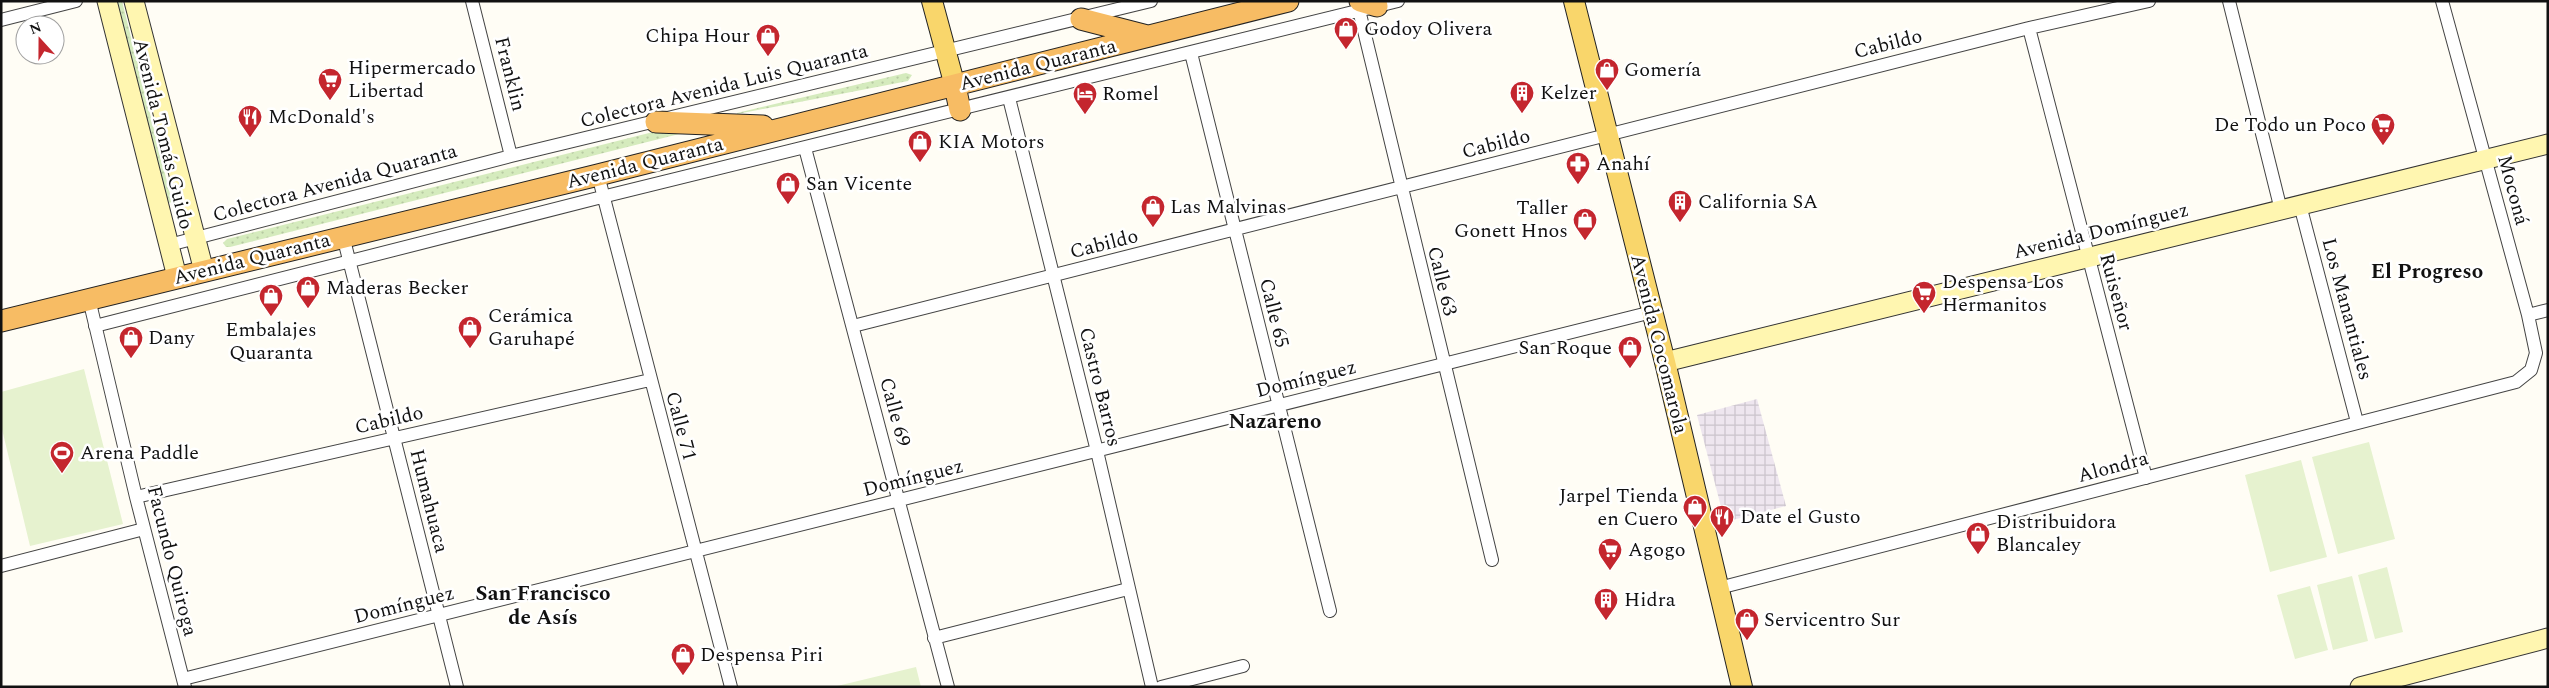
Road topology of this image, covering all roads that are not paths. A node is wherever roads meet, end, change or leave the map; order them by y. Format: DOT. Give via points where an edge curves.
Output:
graph roads {
  1 [pos="76,1"];
  2 [pos="106,1"];
  3 [pos="134,1"];
  4 [pos="472,1"];
  5 [pos="932,1"];
  6 [pos="1288,1"];
  7 [pos="1398,1"];
  8 [pos="1574,1"];
  9 [pos="2149,1"];
  10 [pos="2229,1"];
  11 [pos="2442,1"];
  12 [pos="1144,2"];
  13 [pos="1365,6"];
  14 [pos="1081,19"];
  15 [pos="1,20"];
  16 [pos="2029,28"];
  17 [pos="1150,36"];
  18 [pos="946,51"];
  19 [pos="1191,53"];
  20 [pos="955,86"];
  21 [pos="1009,98"];
  22 [pos="960,110"];
  23 [pos="656,122"];
  24 [pos="786,127"];
  25 [pos="1608,135"];
  26 [pos="2548,144"];
  27 [pos="806,148"];
  28 [pos="511,156"];
  29 [pos="2485,159"];
  30 [pos="598,176"];
  31 [pos="1400,187"];
  32 [pos="602,197"];
  33 [pos="2300,205"];
  34 [pos="2281,210"];
  35 [pos="1234,231"];
  36 [pos="343,236"];
  37 [pos="195,238"];
  38 [pos="169,245"];
  39 [pos="2088,258"];
  40 [pos="349,260"];
  41 [pos="204,271"];
  42 [pos="1054,276"];
  43 [pos="177,277"];
  44 [pos="89,299"];
  45 [pos="2548,310"];
  46 [pos="1652,312"];
  47 [pos="2528,315"];
  48 [pos="1,321"];
  49 [pos="95,326"];
  50 [pos="853,326"];
  51 [pos="1665,362"];
  52 [pos="1443,363"];
  53 [pos="650,380"];
  54 [pos="2516,382"];
  55 [pos="1278,406"];
  56 [pos="2357,422"];
  57 [pos="394,438"];
  58 [pos="1097,451"];
  59 [pos="2146,478"];
  60 [pos="136,497"];
  61 [pos="898,501"];
  62 [pos="144,529"];
  63 [pos="695,551"];
  64 [pos="1492,560"];
  65 [pos="1,566"];
  66 [pos="1718,588"];
  67 [pos="1128,589"];
  68 [pos="1330,611"];
  69 [pos="439,615"];
  70 [pos="934,638"];
  71 [pos="2548,638"];
  72 [pos="1243,666"];
  73 [pos="184,683"];
  74 [pos="2369,686"];
  75 [pos="457,687"];
  76 [pos="731,687"];
  77 [pos="948,687"];
  78 [pos="1152,687"];
  79 [pos="1161,687"];
  80 [pos="1742,687"];
  1 -- 15 [label="street"];
  2 -- 38 [label="main road, Avenida Tomás Guido"];
  3 -- 37 [label="main road, Avenida Tomás Guido"];
  4 -- 28 [label="street, Franklin"];
  5 -- 18 [label="main road"];
  6 -- 17 [label="highway, Avenida Quaranta"];
  7 -- 13 [label="street"];
  8 -- 25 [label="main road, Avenida Cocomarola"];
  9 -- 16 [label="street, Cabildo"];
  10 -- 34 [label="street"];
  11 -- 29 [label="street, Moconá"];
  12 -- 14 [label="street"];
  13 -- 19 [label="street"];
  13 -- 31 [label="street, Calle 63"];
  14 -- 17 [label="highway"];
  14 -- 18 [label="street"];
  16 -- 25 [label="street, Cabildo"];
  16 -- 39 [label="street, Ruiseñor"];
  17 -- 20 [label="highway, Avenida Quaranta"];
  18 -- 20 [label="main road"];
  18 -- 23 [label="street, Colectora Avenida Luis Quaranta"];
  19 -- 21 [label="street"];
  19 -- 35 [label="street, Calle 65"];
  20 -- 22 [label="highway"];
  20 -- 24 [label="highway, Avenida Quaranta"];
  21 -- 22 [label="street"];
  21 -- 42 [label="street, Castro Barros"];
  22 -- 27 [label="street"];
  23 -- 24 [label="highway"];
  23 -- 28 [label="street, Colectora Avenida Luis Quaranta"];
  24 -- 30 [label="highway, Avenida Quaranta"];
  25 -- 31 [label="street, Cabildo"];
  25 -- 46 [label="main road, Avenida Cocomarola"];
  26 -- 29 [label="main road, Avenida Domínguez"];
  27 -- 32 [label="street"];
  27 -- 50 [label="street, Calle 69"];
  28 -- 37 [label="street, Colectora Avenida Quaranta"];
  29 -- 33 [label="main road, Avenida Domínguez"];
  29 -- 47 [label="street, Moconá"];
  30 -- 32 [label="street, Calle 71"];
  30 -- 36 [label="highway, Avenida Quaranta"];
  31 -- 35 [label="street, Cabildo"];
  31 -- 52 [label="street, Calle 63"];
  32 -- 40 [label="street"];
  32 -- 53 [label="street, Calle 71"];
  33 -- 34 [label="main road, Avenida Domínguez"];
  33 -- 56 [label="street, Los Manantiales"];
  34 -- 39 [label="main road, Avenida Domínguez"];
  35 -- 42 [label="street, Cabildo"];
  35 -- 55 [label="street, Calle 65"];
  36 -- 40 [label="street, Humahuaca"];
  36 -- 41 [label="highway, Avenida Quaranta"];
  37 -- 38 [label="street, Colectora Avenida Quaranta"];
  37 -- 41 [label="main road, Avenida Tomás Guido"];
  38 -- 43 [label="main road, Avenida Tomás Guido"];
  39 -- 51 [label="main road, Avenida Domínguez"];
  39 -- 59 [label="street, Ruiseñor"];
  40 -- 49 [label="street"];
  40 -- 57 [label="street, Humahuaca"];
  41 -- 43 [label="highway, Avenida Quaranta"];
  42 -- 50 [label="street, Cabildo"];
  42 -- 58 [label="street, Castro Barros"];
  43 -- 44 [label="highway, Avenida Quaranta"];
  44 -- 48 [label="highway, Avenida Quaranta"];
  44 -- 49 [label="street, Facundo Quiroga"];
  45 -- 47 [label="street"];
  46 -- 51 [label="main road, Avenida Cocomarola"];
  46 -- 52 [label="street, Domínguez"];
  47 -- 54 [label="street, Moconá" via="2536,353 2531,370"];
  49 -- 60 [label="street, Facundo Quiroga"];
  50 -- 61 [label="street, Calle 69"];
  51 -- 66 [label="main road, Avenida Cocomarola"];
  52 -- 55 [label="street, Domínguez"];
  52 -- 64 [label="street, Calle 63"];
  53 -- 57 [label="street, Cabildo"];
  53 -- 63 [label="street, Calle 71"];
  54 -- 56 [label="street, Alondra"];
  55 -- 58 [label="street, Domínguez"];
  55 -- 68 [label="street, Calle 65"];
  56 -- 59 [label="street, Alondra"];
  57 -- 60 [label="street, Cabildo"];
  57 -- 69 [label="street, Humahuaca"];
  58 -- 61 [label="street, Domínguez"];
  58 -- 67 [label="street, Castro Barros"];
  59 -- 66 [label="street, Alondra"];
  60 -- 62 [label="street, Facundo Quiroga"];
  61 -- 63 [label="street, Domínguez"];
  61 -- 70 [label="street, Calle 69"];
  62 -- 65 [label="street"];
  62 -- 73 [label="street, Facundo Quiroga"];
  63 -- 69 [label="street, Domínguez"];
  63 -- 76 [label="street, Calle 71"];
  66 -- 80 [label="main road, Avenida Cocomarola"];
  67 -- 70 [label="street"];
  67 -- 78 [label="street, Castro Barros"];
  69 -- 73 [label="street, Domínguez"];
  69 -- 75 [label="street, Humahuaca"];
  70 -- 77 [label="street, Calle 69"];
  71 -- 74 [label="main road"];
  72 -- 79 [label="street"];
}
